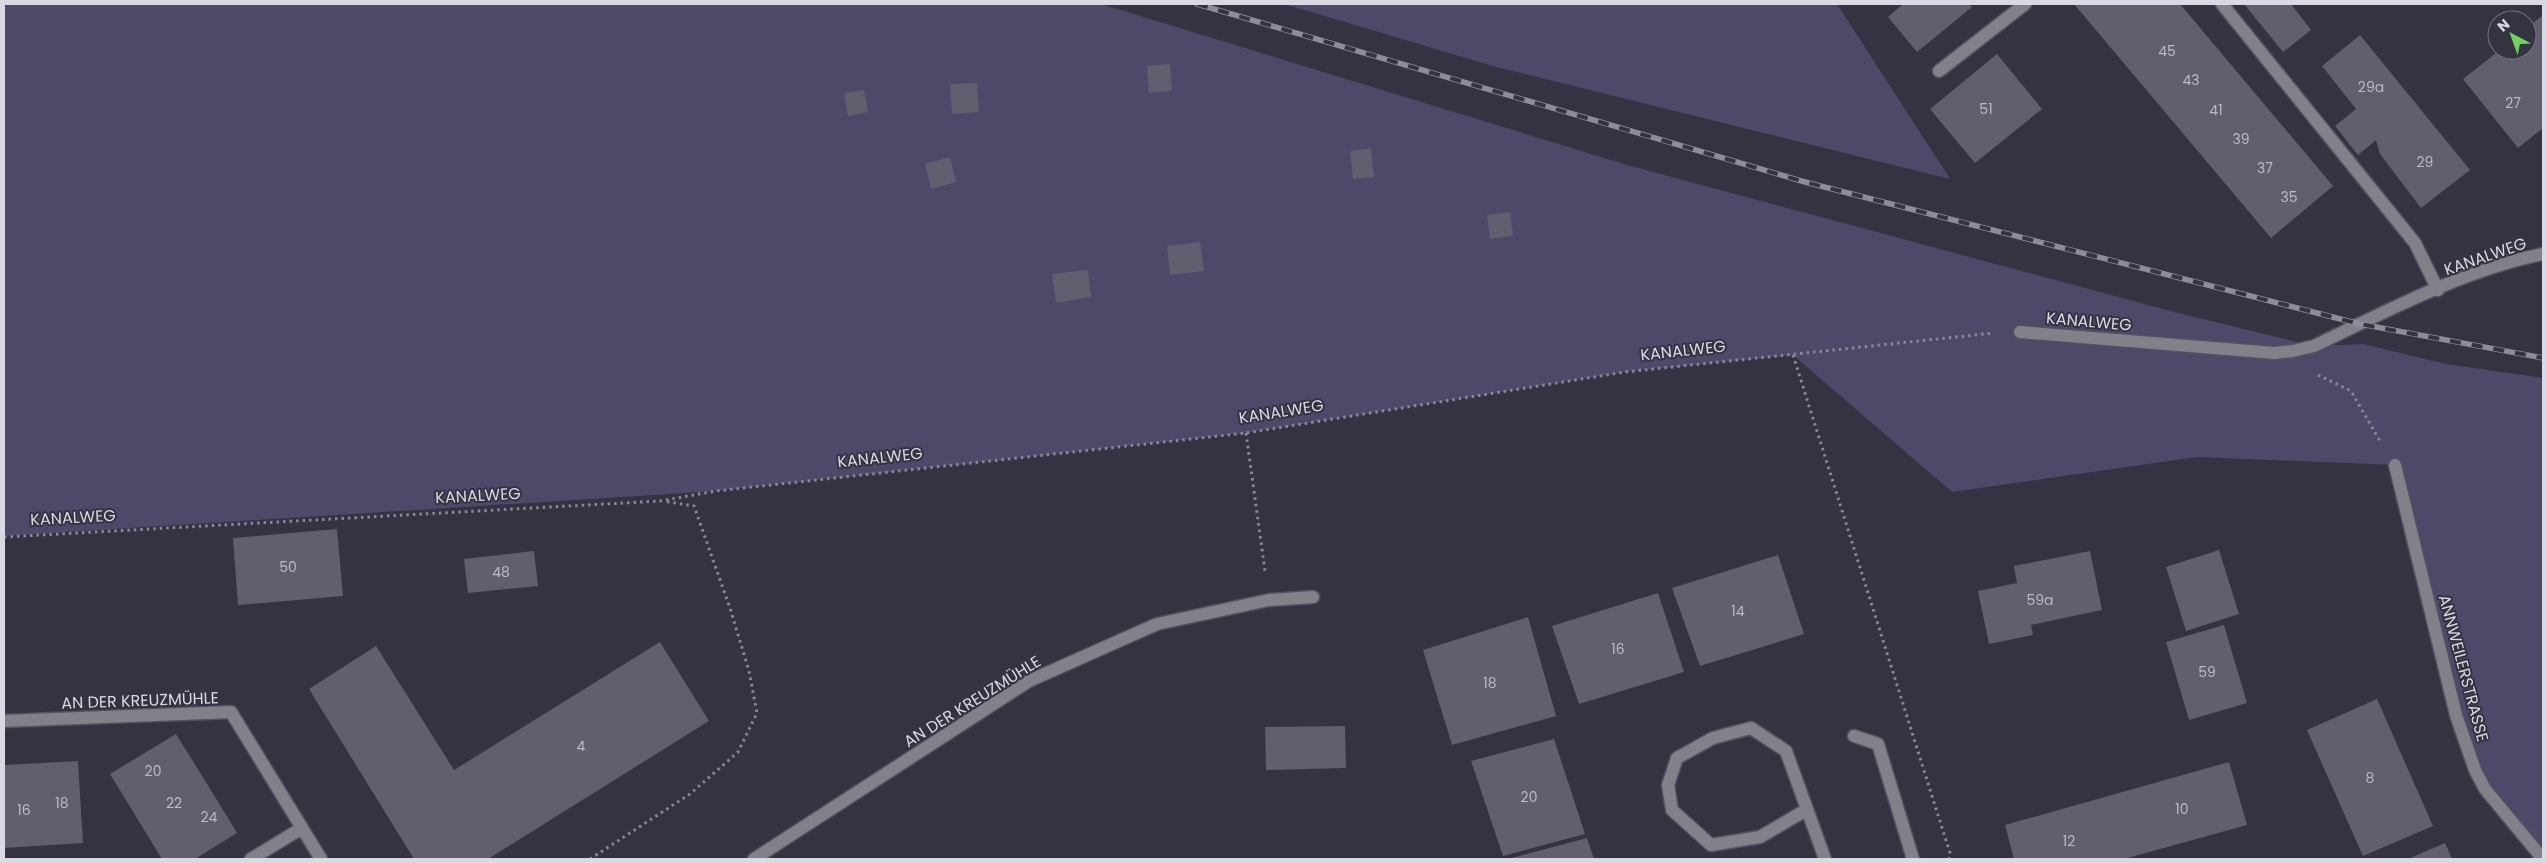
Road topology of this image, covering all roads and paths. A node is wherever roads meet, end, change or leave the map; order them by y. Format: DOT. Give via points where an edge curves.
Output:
graph roads {
  1 [pos="2025,4"];
  2 [pos="2222,4"];
  3 [pos="1939,71"];
  4 [pos="2543,254"];
  5 [pos="2438,290"];
  6 [pos="2020,332"];
  7 [pos="1793,355"];
  8 [pos="2316,374"];
  9 [pos="1246,433"];
  10 [pos="2395,465"];
  11 [pos="660,501"];
  12 [pos="4,537"];
  13 [pos="1313,597"];
  14 [pos="1269,600"];
  15 [pos="4,721"];
  16 [pos="1854,736"];
  17 [pos="1806,810"];
  18 [pos="302,828"];
  19 [pos="251,859"];
  20 [pos="321,859"];
  21 [pos="590,859"];
  22 [pos="754,859"];
  23 [pos="1825,859"];
  24 [pos="1913,859"];
  25 [pos="1949,859"];
  26 [pos="2543,859"];
  1 -- 3 [label="street"];
  2 -- 5 [label="street" via="2416,243"];
  4 -- 5 [label="street, KANALWEG" via="2508,262"];
  5 -- 6 [label="street, KANALWEG" via="2314,346 2274,353"];
  6 -- 7 [label="path, KANALWEG" via="1982,333"];
  7 -- 9 [label="path, KANALWEG" via="1625,372"];
  7 -- 25 [label="path" via="1947,844"];
  8 -- 10 [label="path" via="2351,391"];
  9 -- 11 [label="path, KANALWEG" via="716,491"];
  9 -- 14 [label="path"];
  10 -- 26 [label="street, ANNWEILERSTRASSE" via="2456,715 2475,770 2485,789"];
  11 -- 12 [label="path, KANALWEG"];
  11 -- 21 [label="path" via="694,506 730,608 749,671 757,713 738,752 690,794"];
  13 -- 14 [label="street, AN DER KREUZMÜHLE"];
  14 -- 22 [label="street, AN DER KREUZMÜHLE" via="1157,624 1029,681"];
  15 -- 18 [label="street, AN DER KREUZMÜHLE" via="231,712"];
  16 -- 24 [label="street" via="1878,744"];
  17 -- 17 [label="street" via="1786,751 1751,728 1712,738 1677,758 1668,785 1672,810 1711,845 1760,838"];
  17 -- 23 [label="street"];
  18 -- 19 [label="street"];
  18 -- 20 [label="street, AN DER KREUZMÜHLE"];
}
